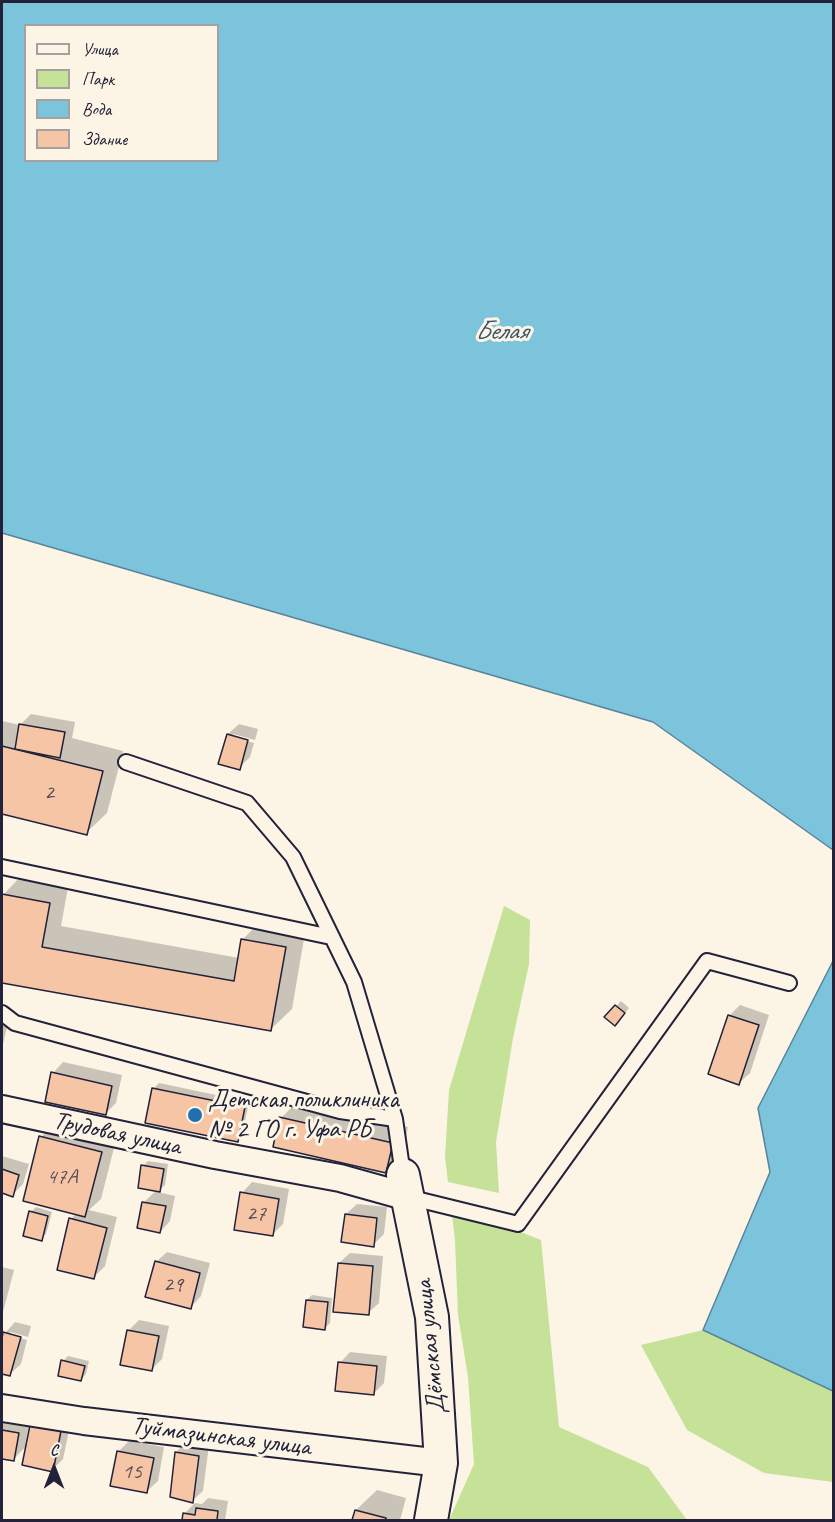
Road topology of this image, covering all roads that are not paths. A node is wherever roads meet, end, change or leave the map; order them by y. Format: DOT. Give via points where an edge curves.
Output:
graph roads {
  1 [pos="126,762"];
  2 [pos="2,867"];
  3 [pos="331,937"];
  4 [pos="789,983"];
  5 [pos="2,1013"];
  6 [pos="2,1109"];
  7 [pos="394,1119"];
  8 [pos="405,1186"];
  9 [pos="2,1408"];
  10 [pos="441,1463"];
  11 [pos="431,1521"];
  1 -- 3 [label="lane" via="247,803 293,857"];
  2 -- 3 [label="lane"];
  3 -- 7 [label="lane" via="354,982"];
  4 -- 8 [label="lane" via="706,962 518,1224"];
  5 -- 7 [label="lane" via="15,1023 329,1108"];
  6 -- 8 [label="street, Трудовая улица" via="215,1155"];
  7 -- 8 [label="lane"];
  8 -- 10 [label="street, Дёмская улица" via="432,1317"];
  9 -- 10 [label="street, Туймазинская улица"];
  10 -- 11 [label="street, Дёмская улица"];
}
